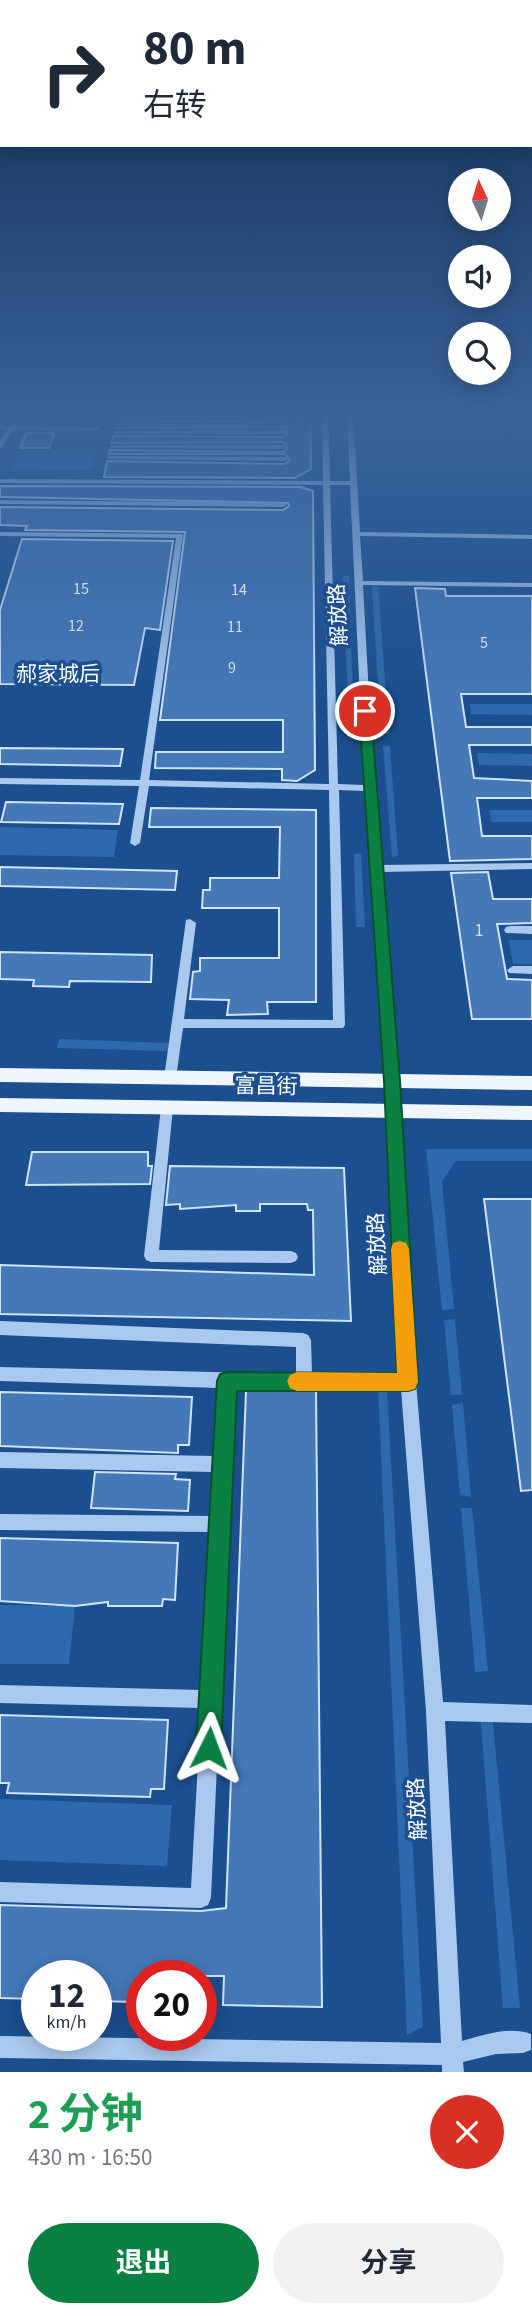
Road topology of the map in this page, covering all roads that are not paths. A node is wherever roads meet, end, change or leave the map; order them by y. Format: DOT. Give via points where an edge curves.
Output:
graph roads {
  1 [pos="329,509"];
  2 [pos="356,509"];
  3 [pos="357,534"];
  4 [pos="0,535"];
  5 [pos="532,537"];
  6 [pos="467,579"];
  7 [pos="359,580"];
  8 [pos="532,585"];
  9 [pos="0,781"];
  10 [pos="144,783"];
  11 [pos="334,788"];
  12 [pos="369,788"];
  13 [pos="135,843"];
  14 [pos="532,866"];
  15 [pos="375,869"];
  16 [pos="190,923"];
  17 [pos="510,930"];
  18 [pos="532,930"];
  19 [pos="513,970"];
  20 [pos="532,970"];
  21 [pos="177,1023"];
  22 [pos="0,1075"];
  23 [pos="170,1078"];
  24 [pos="392,1081"];
  25 [pos="532,1083"];
  26 [pos="0,1105"];
  27 [pos="167,1108"];
  28 [pos="392,1111"];
  29 [pos="532,1113"];
  30 [pos="291,1257"];
  31 [pos="0,1328"];
  32 [pos="0,1374"];
  33 [pos="227,1381"];
  34 [pos="304,1381"];
  35 [pos="408,1382"];
  36 [pos="0,1460"];
  37 [pos="223,1464"];
  38 [pos="0,1522"];
  39 [pos="220,1524"];
  40 [pos="0,1694"];
  41 [pos="211,1699"];
  42 [pos="435,1711"];
  43 [pos="532,1714"];
  44 [pos="0,1892"];
  45 [pos="523,2042"];
  46 [pos="0,2047"];
  47 [pos="453,2063"];
  1 -- 11 [label="street"];
  2 -- 3 [label="street, 解放路"];
  3 -- 5 [label="street"];
  3 -- 7 [label="street, 解放路"];
  4 -- 10 [label="lane" via="180,536"];
  6 -- 7 [label="street"];
  7 -- 8 [label="street"];
  7 -- 12 [label="street, 解放路"];
  9 -- 10 [label="street"];
  10 -- 11 [label="street"];
  10 -- 13 [label="street"];
  11 -- 12 [label="street"];
  11 -- 21 [label="street" via="340,1025"];
  12 -- 15 [label="street, 解放路"];
  14 -- 15 [label="street"];
  15 -- 24 [label="street, 解放路"];
  16 -- 21 [label="street"];
  17 -- 18 [label="street"];
  19 -- 20 [label="street"];
  21 -- 23 [label="street"];
  22 -- 23 [label="main road, 富昌街"];
  23 -- 24 [label="main road, 富昌街"];
  24 -- 25 [label="main road, 富昌街"];
  24 -- 28 [label="street, 解放路"];
  26 -- 27 [label="main road, 富昌街"];
  27 -- 28 [label="main road, 富昌街"];
  27 -- 30 [label="street" via="151,1256"];
  28 -- 29 [label="main road, 富昌街"];
  28 -- 35 [label="street, 解放路"];
  31 -- 34 [label="street" via="303,1340"];
  32 -- 33 [label="street"];
  33 -- 34 [label="street"];
  33 -- 37 [label="street"];
  34 -- 35 [label="street"];
  35 -- 42 [label="street, 解放路"];
  36 -- 37 [label="street"];
  37 -- 39 [label="street"];
  38 -- 39 [label="lane"];
  39 -- 41 [label="street"];
  40 -- 41 [label="lane"];
  41 -- 44 [label="street" via="201,1898"];
  42 -- 43 [label="street"];
  42 -- 47 [label="street, 解放路"];
  45 -- 47 [label="street" via="496,2043"];
  46 -- 47 [label="street"];
}
